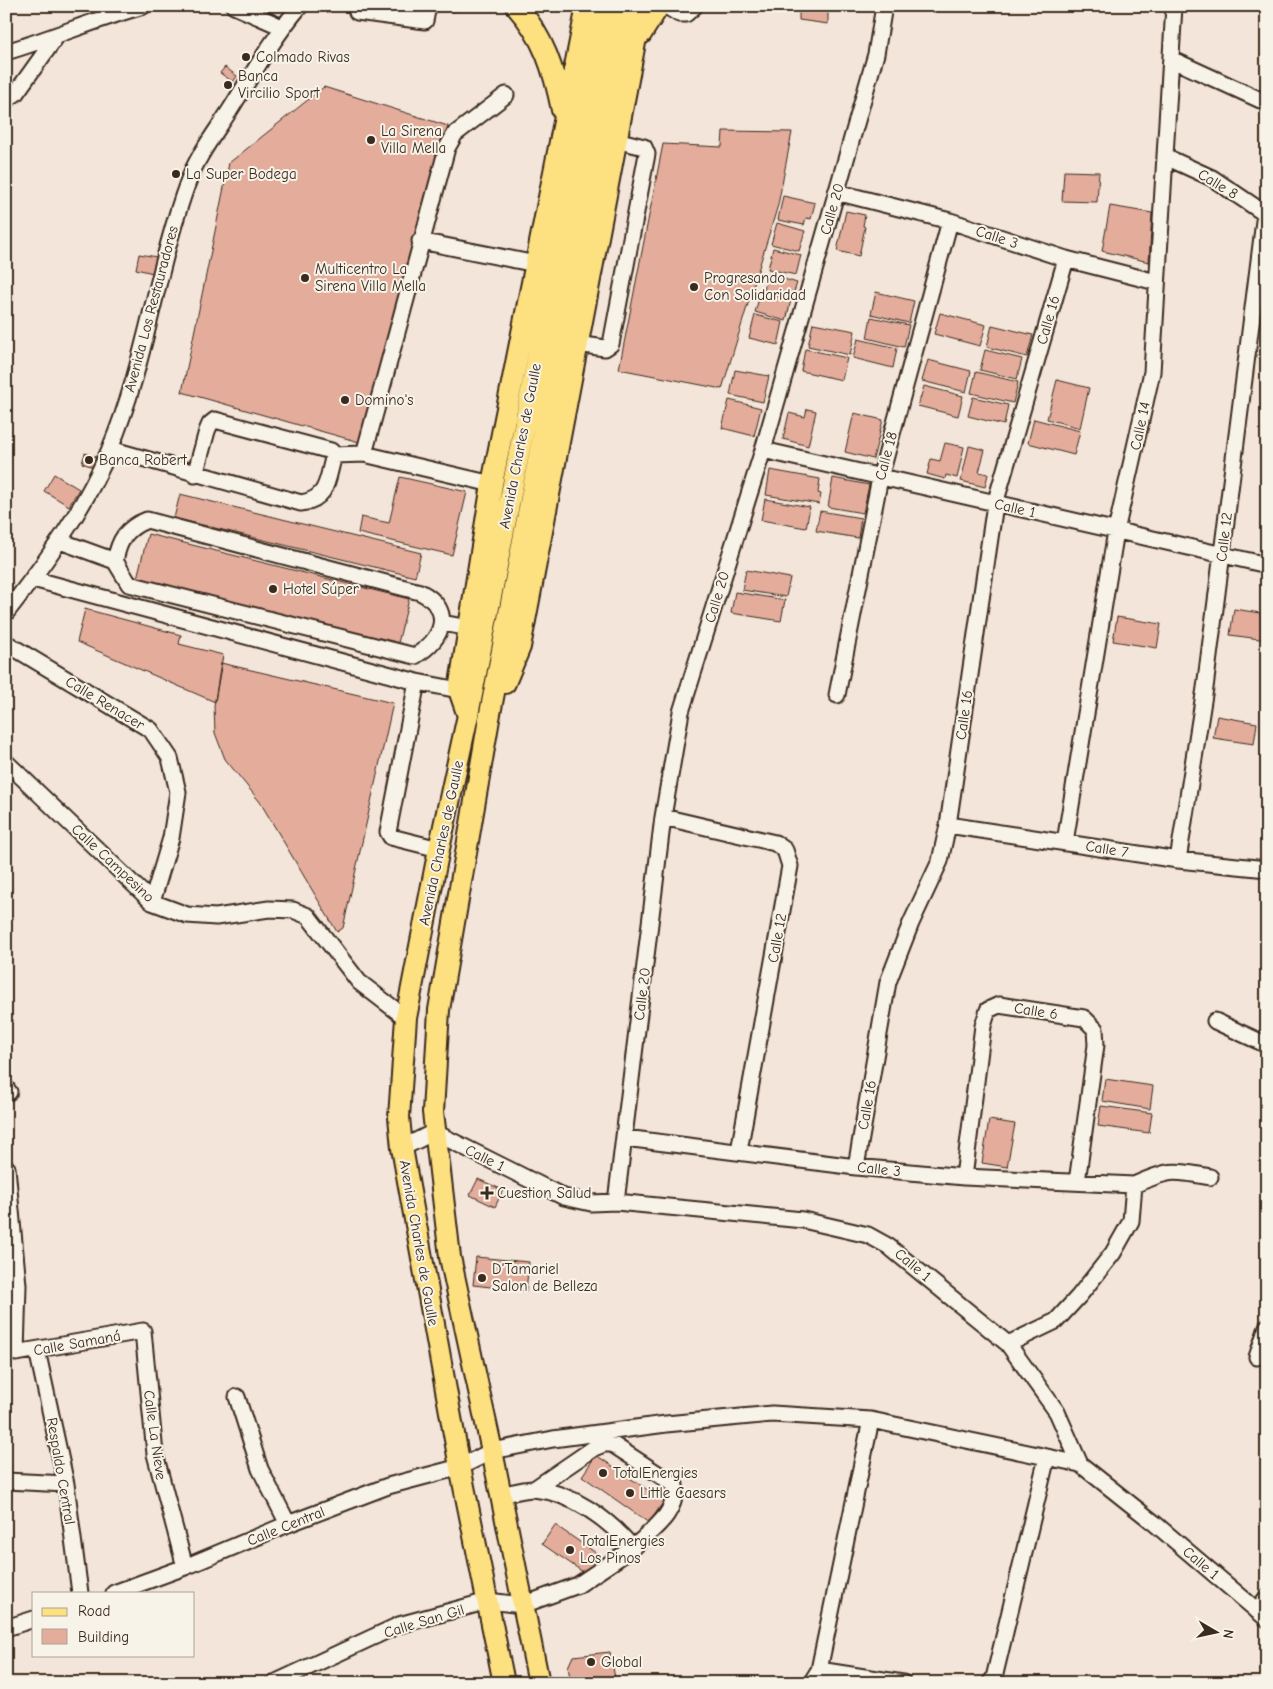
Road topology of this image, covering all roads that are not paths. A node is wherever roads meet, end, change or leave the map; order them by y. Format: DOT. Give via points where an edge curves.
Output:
graph roads {
  1 [pos="143,6"];
  2 [pos="234,6"];
  3 [pos="300,6"];
  4 [pos="359,6"];
  5 [pos="428,6"];
  6 [pos="516,6"];
  7 [pos="587,6"];
  8 [pos="658,6"];
  9 [pos="666,6"];
  10 [pos="695,6"];
  11 [pos="884,6"];
  12 [pos="1174,6"];
  13 [pos="624,7"];
  14 [pos="282,27"];
  15 [pos="56,37"];
  16 [pos="633,47"];
  17 [pos="6,52"];
  18 [pos="1171,59"];
  19 [pos="506,95"];
  20 [pos="6,100"];
  21 [pos="1267,103"];
  22 [pos="564,118"];
  23 [pos="616,140"];
  24 [pos="1166,157"];
  25 [pos="836,192"];
  26 [pos="1266,214"];
  27 [pos="950,221"];
  28 [pos="420,241"];
  29 [pos="1066,259"];
  30 [pos="536,264"];
  31 [pos="1156,282"];
  32 [pos="577,344"];
  33 [pos="110,449"];
  34 [pos="762,450"];
  35 [pos="364,454"];
  36 [pos="334,455"];
  37 [pos="195,475"];
  38 [pos="880,478"];
  39 [pos="492,484"];
  40 [pos="995,504"];
  41 [pos="1116,531"];
  42 [pos="60,540"];
  43 [pos="1222,554"];
  44 [pos="115,561"];
  45 [pos="1267,565"];
  46 [pos="32,579"];
  47 [pos="6,614"];
  48 [pos="442,623"];
  49 [pos="469,628"];
  50 [pos="6,643"];
  51 [pos="417,682"];
  52 [pos="459,690"];
  53 [pos="837,695"];
  54 [pos="468,715"];
  55 [pos="489,719"];
  56 [pos="6,762"];
  57 [pos="663,817"];
  58 [pos="948,825"];
  59 [pos="1065,842"];
  60 [pos="439,849"];
  61 [pos="1178,860"];
  62 [pos="1267,869"];
  63 [pos="152,902"];
  64 [pos="406,1018"];
  65 [pos="1216,1021"];
  66 [pos="1267,1045"];
  67 [pos="434,1132"];
  68 [pos="625,1138"];
  69 [pos="402,1148"];
  70 [pos="738,1151"];
  71 [pos="856,1167"];
  72 [pos="7,1168"];
  73 [pos="1210,1177"];
  74 [pos="964,1178"];
  75 [pos="1077,1182"];
  76 [pos="1134,1185"];
  77 [pos="616,1202"];
  78 [pos="12,1286"];
  79 [pos="1267,1327"];
  80 [pos="143,1331"];
  81 [pos="1008,1344"];
  82 [pos="37,1350"];
  83 [pos="1257,1358"];
  84 [pos="236,1397"];
  85 [pos="871,1420"];
  86 [pos="492,1451"];
  87 [pos="1047,1457"];
  88 [pos="1080,1464"];
  89 [pos="460,1467"];
  90 [pos="6,1481"];
  91 [pos="66,1484"];
  92 [pos="534,1489"];
  93 [pos="500,1495"];
  94 [pos="288,1524"];
  95 [pos="633,1548"];
  96 [pos="185,1567"];
  97 [pos="80,1592"];
  98 [pos="117,1592"];
  99 [pos="1267,1597"];
  100 [pos="488,1601"];
  101 [pos="523,1605"];
  102 [pos="1262,1615"];
  103 [pos="32,1620"];
  104 [pos="6,1628"];
  105 [pos="815,1676"];
  106 [pos="274,1683"];
  107 [pos="504,1683"];
  108 [pos="539,1683"];
  109 [pos="904,1683"];
  110 [pos="990,1683"];
  1 -- 15 [label="street" via="99,18"];
  2 -- 14 [label="street"];
  3 -- 14 [label="street, Avenida Los Restauradores"];
  4 -- 5 [label="street" via="357,12 425,21"];
  6 -- 22 [label="main road" via="530,22 554,70"];
  7 -- 22 [label="main road"];
  8 -- 16 [label="main road"];
  9 -- 10 [label="street" via="679,14 686,14"];
  11 -- 25 [label="street, Calle 20" via="876,54"];
  12 -- 18 [label="street, Calle 14"];
  13 -- 16 [label="main road"];
  13 -- 54 [label="main road, Avenida Charles de Gaulle"];
  13 -- 55 [label="main road, Avenida Charles de Gaulle"];
  14 -- 33 [label="street, Avenida Los Restauradores" via="189,179 136,373"];
  15 -- 17 [label="street"];
  15 -- 20 [label="street" via="16,93"];
  16 -- 23 [label="main road"];
  18 -- 21 [label="street"];
  18 -- 24 [label="street, Calle 14"];
  19 -- 28 [label="street" via="455,134 447,148"];
  22 -- 30 [label="main road"];
  23 -- 32 [label="main road"];
  23 -- 32 [label="street" via="644,147 647,154 611,344 605,348"];
  24 -- 26 [label="street, Calle 8" via="1212,178"];
  24 -- 31 [label="street, Calle 14"];
  25 -- 27 [label="street, Calle 3"];
  25 -- 34 [label="street, Calle 20"];
  26 -- 43 [label="street, Calle 12"];
  27 -- 29 [label="street, Calle 3"];
  27 -- 38 [label="street, Calle 18"];
  28 -- 30 [label="street"];
  28 -- 35 [label="street"];
  29 -- 31 [label="street, Calle 3"];
  29 -- 40 [label="street, Calle 16"];
  30 -- 39 [label="main road"];
  31 -- 41 [label="street, Calle 14" via="1152,372"];
  32 -- 55 [label="main road" via="520,647"];
  33 -- 37 [label="street"];
  33 -- 42 [label="street, Avenida Los Restauradores" via="88,496"];
  34 -- 38 [label="street, Calle 1"];
  34 -- 57 [label="street, Calle 20" via="681,712"];
  35 -- 36 [label="street"];
  35 -- 39 [label="street"];
  36 -- 37 [label="street" via="323,494 315,501 301,503"];
  36 -- 37 [label="street" via="331,451 216,420 207,431"];
  38 -- 40 [label="street, Calle 1"];
  38 -- 53 [label="street, Calle 18"];
  39 -- 49 [label="main road"];
  40 -- 41 [label="street, Calle 1"];
  40 -- 58 [label="street, Calle 16"];
  41 -- 43 [label="street, Calle 1"];
  41 -- 59 [label="street, Calle 14"];
  42 -- 44 [label="street"];
  42 -- 46 [label="street, Avenida Los Restauradores"];
  43 -- 45 [label="street, Calle 1"];
  43 -- 61 [label="street, Calle 12"];
  44 -- 48 [label="street" via="129,584 415,656 428,648"];
  44 -- 48 [label="street" via="124,534 147,520 420,592 430,597 440,609"];
  46 -- 47 [label="street, Avenida Los Restauradores"];
  46 -- 51 [label="street"];
  48 -- 49 [label="street"];
  49 -- 52 [label="main road"];
  50 -- 63 [label="street, Calle Renacer" via="152,730 170,758 178,792 171,838"];
  51 -- 52 [label="street"];
  51 -- 60 [label="street" via="388,832 391,837"];
  52 -- 54 [label="main road"];
  54 -- 60 [label="main road, Avenida Charles de Gaulle"];
  55 -- 67 [label="main road, Avenida Charles de Gaulle" via="439,1010"];
  56 -- 63 [label="street, Calle Campesino"];
  57 -- 68 [label="street, Calle 20"];
  57 -- 70 [label="street, Calle 12" via="775,843 785,850 790,866"];
  58 -- 59 [label="street, Calle 7"];
  58 -- 71 [label="street, Calle 16" via="940,861 888,982"];
  59 -- 61 [label="street, Calle 7"];
  60 -- 64 [label="main road, Avenida Charles de Gaulle"];
  61 -- 62 [label="street, Calle 7"];
  63 -- 64 [label="street, Calle Campesino" via="187,915 216,918 270,909 294,910 308,916 359,982"];
  64 -- 69 [label="main road, Avenida Charles de Gaulle" via="400,1117"];
  65 -- 66 [label="street"];
  67 -- 69 [label="street"];
  67 -- 77 [label="street, Calle 1" via="564,1197 591,1203"];
  67 -- 86 [label="main road, Avenida Charles de Gaulle" via="450,1257"];
  68 -- 70 [label="street, Calle 3"];
  68 -- 77 [label="street, Calle 20"];
  69 -- 89 [label="main road, Avenida Charles de Gaulle"];
  70 -- 71 [label="street, Calle 3"];
  71 -- 74 [label="street, Calle 3"];
  72 -- 78 [label="street, Calle Samaná"];
  73 -- 76 [label="street" via="1175,1170"];
  74 -- 75 [label="street, Calle 3"];
  74 -- 75 [label="street, Calle 6" via="984,1026 988,1010 999,1005 1084,1018 1095,1029 1096,1045"];
  75 -- 76 [label="street, Calle 3"];
  76 -- 81 [label="street" via="1131,1222 1080,1296 1056,1321"];
  77 -- 81 [label="street, Calle 1" via="803,1220 868,1236 905,1258"];
  78 -- 82 [label="street, Calle Samaná" via="16,1354"];
  79 -- 83 [label="street"];
  80 -- 82 [label="street, Calle Samaná"];
  80 -- 96 [label="street, Calle La Nieve" via="155,1454"];
  81 -- 88 [label="street, Calle 1" via="1057,1412"];
  82 -- 91 [label="street, Respaldo Central"];
  84 -- 94 [label="street" via="260,1470"];
  85 -- 86 [label="street, Calle Central" via="772,1414 656,1425"];
  85 -- 87 [label="street, Calle Central"];
  85 -- 105 [label="street"];
  86 -- 89 [label="street, Calle Central"];
  86 -- 93 [label="main road, Avenida Charles de Gaulle"];
  87 -- 88 [label="street, Calle Central"];
  87 -- 110 [label="street" via="994,1678"];
  88 -- 102 [label="street, Calle 1"];
  89 -- 94 [label="street, Calle Central" via="388,1486"];
  89 -- 100 [label="main road, Avenida Charles de Gaulle"];
  90 -- 91 [label="street"];
  91 -- 97 [label="street, Respaldo Central"];
  92 -- 93 [label="street"];
  92 -- 95 [label="street" via="573,1500 617,1530"];
  92 -- 95 [label="street" via="594,1448 612,1444 674,1485 671,1510"];
  93 -- 101 [label="main road, Avenida Charles de Gaulle"];
  94 -- 96 [label="street, Calle Central"];
  95 -- 101 [label="street" via="578,1585"];
  96 -- 98 [label="street, Calle Central"];
  99 -- 102 [label="street"];
  100 -- 101 [label="street, Calle San Gil"];
  100 -- 106 [label="street, Calle San Gil" via="399,1625"];
  100 -- 107 [label="main road, Avenida Charles de Gaulle"];
  101 -- 108 [label="main road, Avenida Charles de Gaulle"];
  103 -- 104 [label="street"];
  105 -- 109 [label="street"];
}
